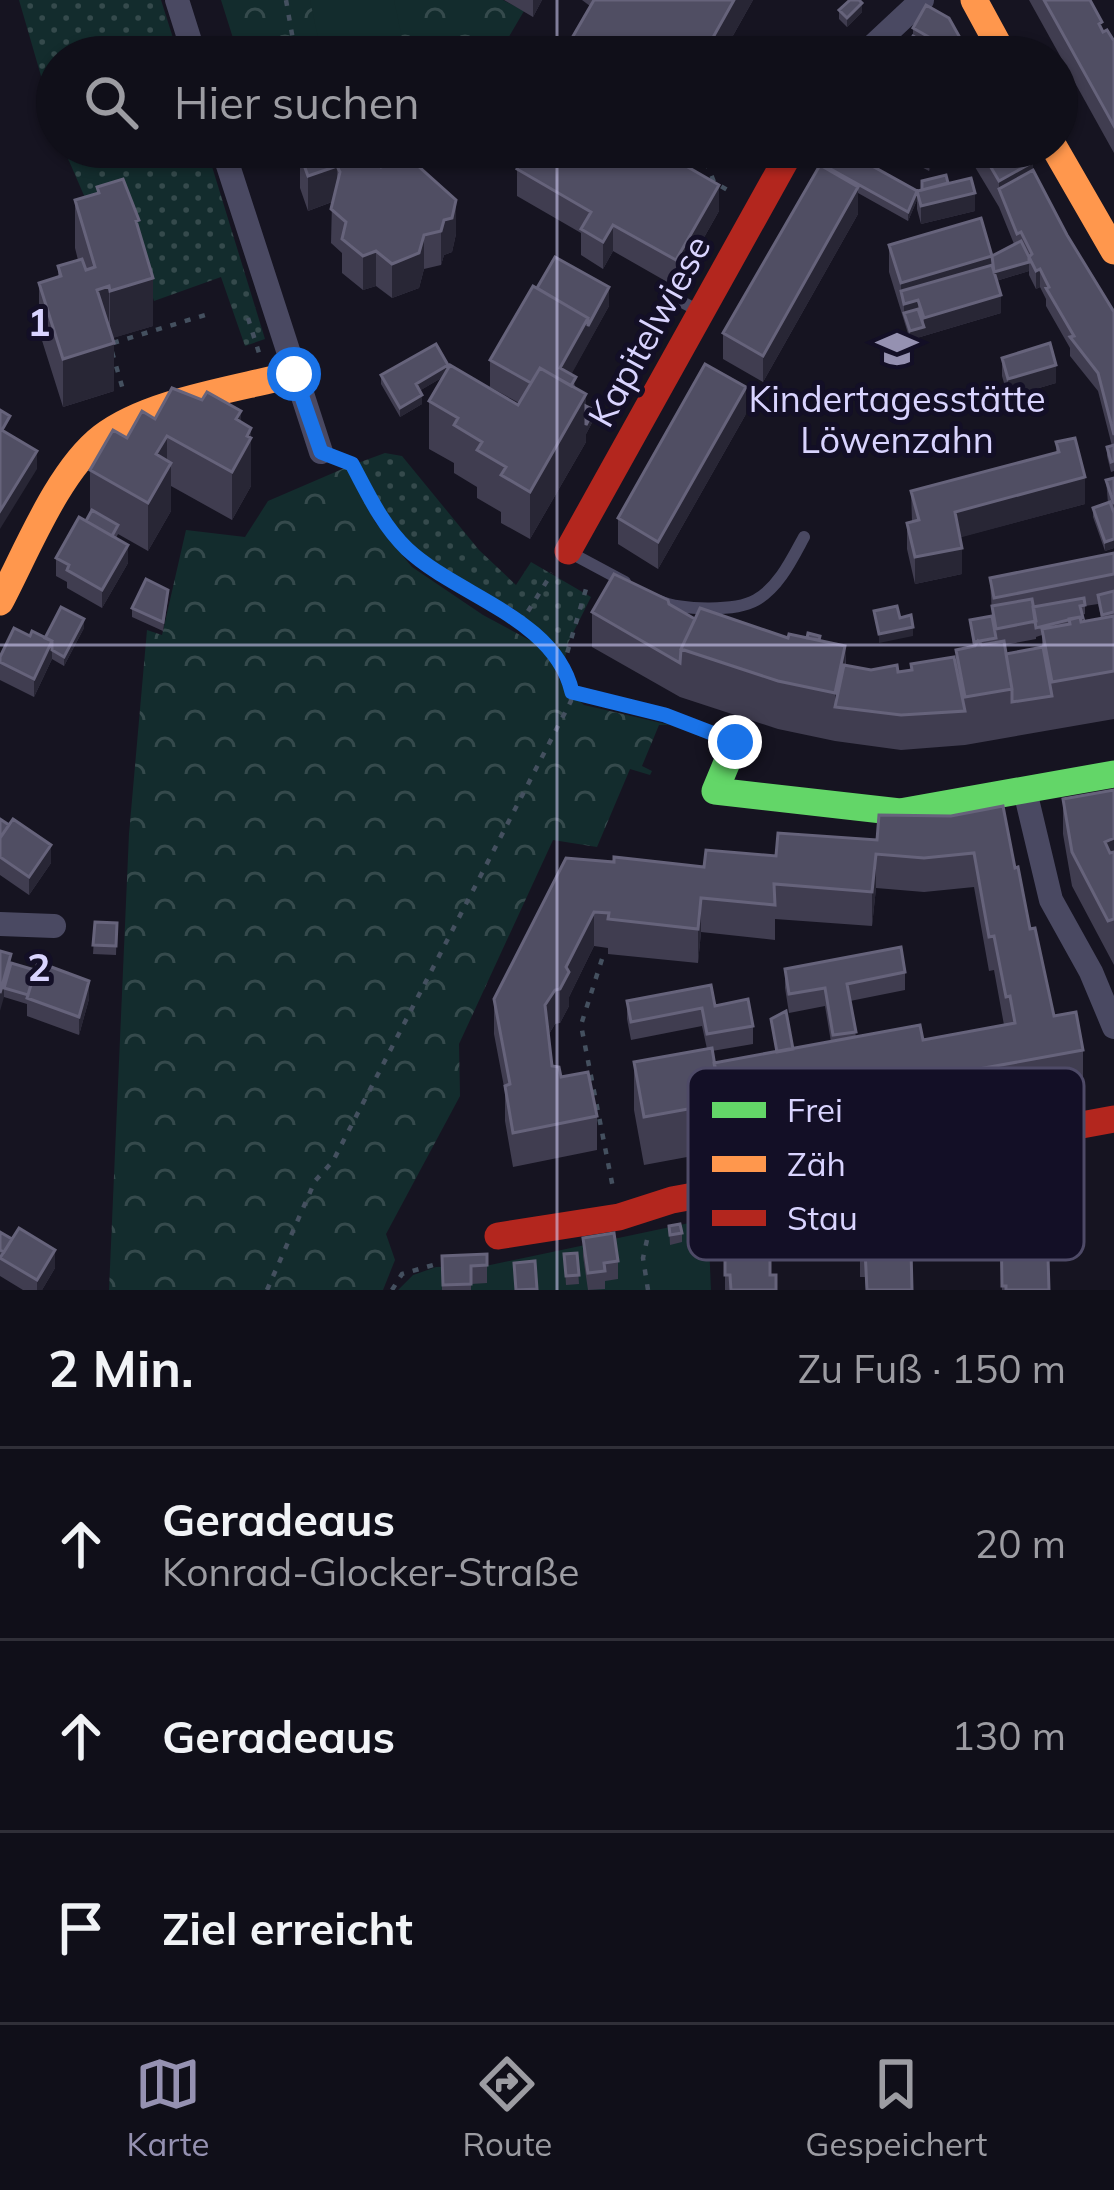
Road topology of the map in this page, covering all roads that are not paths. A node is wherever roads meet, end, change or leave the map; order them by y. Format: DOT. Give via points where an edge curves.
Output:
graph roads {
  1 [pos="177,0"];
  2 [pos="922,0"];
  3 [pos="974,0"];
  4 [pos="188,36"];
  5 [pos="883,36"];
  6 [pos="994,36"];
  7 [pos="229,168"];
  8 [pos="781,168"];
  9 [pos="1066,168"];
  10 [pos="1114,250"];
  11 [pos="665,293"];
  12 [pos="700,312"];
  13 [pos="294,374"];
  14 [pos="321,452"];
  15 [pos="805,537"];
  16 [pos="568,551"];
  17 [pos="0,602"];
  18 [pos="735,742"];
  19 [pos="1114,774"];
  20 [pos="1025,791"];
  21 [pos="0,925"];
  22 [pos="54,926"];
  23 [pos="1114,1027"];
  24 [pos="1114,1119"];
  25 [pos="1084,1125"];
  26 [pos="688,1199"];
  27 [pos="498,1236"];
  1 -- 4 [label="street"];
  2 -- 5 [label="street"];
  3 -- 6 [label="street"];
  7 -- 13 [label="street"];
  8 -- 12 [label="street, Kapitelwiese"];
  9 -- 10 [label="street"];
  11 -- 12 [label="lane"];
  12 -- 16 [label="street, Kapitelwiese"];
  13 -- 14 [label="street"];
  13 -- 17 [label="street" via="102,437"];
  15 -- 16 [label="lane" via="785,573 755,601 706,609 664,604"];
  18 -- 20 [label="street" via="715,791 899,812"];
  19 -- 20 [label="street"];
  20 -- 23 [label="street" via="1051,900"];
  21 -- 22 [label="street"];
  24 -- 25 [label="street"];
  26 -- 27 [label="street"];
}
